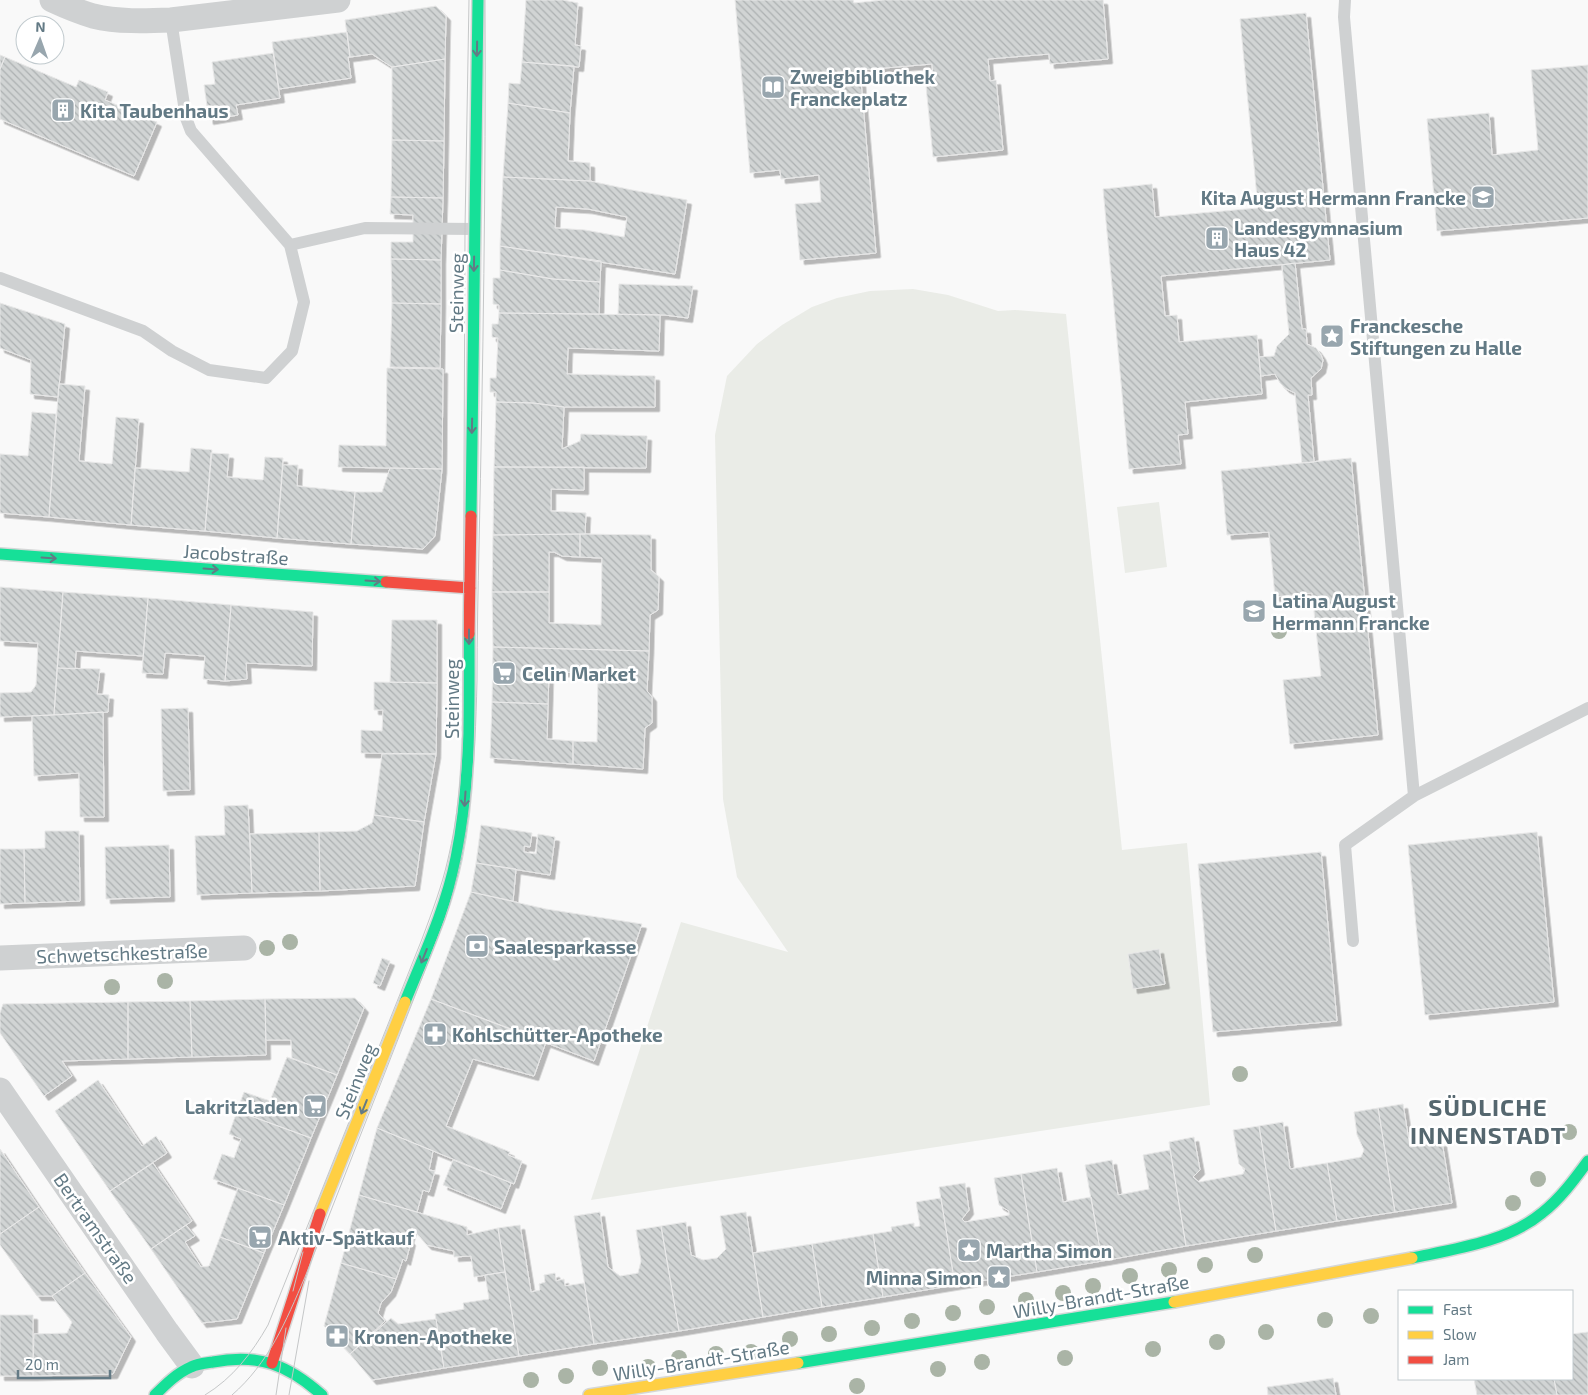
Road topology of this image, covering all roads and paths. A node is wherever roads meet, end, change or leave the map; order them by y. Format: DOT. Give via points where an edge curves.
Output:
graph roads {
  1 [pos="52,0"];
  2 [pos="338,0"];
  3 [pos="478,0"];
  4 [pos="1344,0"];
  5 [pos="171,20"];
  6 [pos="474,229"];
  7 [pos="290,245"];
  8 [pos="0,278"];
  9 [pos="0,554"];
  10 [pos="470,588"];
  11 [pos="1588,708"];
  12 [pos="1414,796"];
  13 [pos="1353,941"];
  14 [pos="244,948"];
  15 [pos="0,958"];
  16 [pos="0,1090"];
  17 [pos="1588,1161"];
  18 [pos="272,1363"];
  19 [pos="192,1366"];
  20 [pos="155,1395"];
  21 [pos="322,1395"];
  22 [pos="589,1395"];
  1 -- 5 [label="street" via="92,16 117,20"];
  2 -- 5 [label="street"];
  3 -- 6 [label="street, Steinweg, one-way"];
  4 -- 12 [label="lane"];
  5 -- 7 [label="lane" via="186,118 191,131"];
  6 -- 7 [label="lane" via="365,228"];
  6 -- 10 [label="street, Steinweg, one-way"];
  7 -- 8 [label="lane" via="304,302 292,352 266,378 209,370 143,331"];
  9 -- 10 [label="street, Jacobstraße, one-way"];
  10 -- 18 [label="street, Steinweg, one-way" via="469,752 456,860 442,911 322,1208"];
  11 -- 12 [label="lane"];
  12 -- 13 [label="lane" via="1345,845"];
  14 -- 15 [label="street, Schwetschkestraße"];
  16 -- 19 [label="street, Bertramstraße"];
  17 -- 22 [label="street, Willy-Brandt-Straße" via="1567,1190 1546,1210 1525,1225 1475,1244 1317,1276 978,1335"];
  18 -- 19 [label="street" via="233,1358"];
  18 -- 21 [label="street" via="293,1372"];
  19 -- 20 [label="street"];
}
